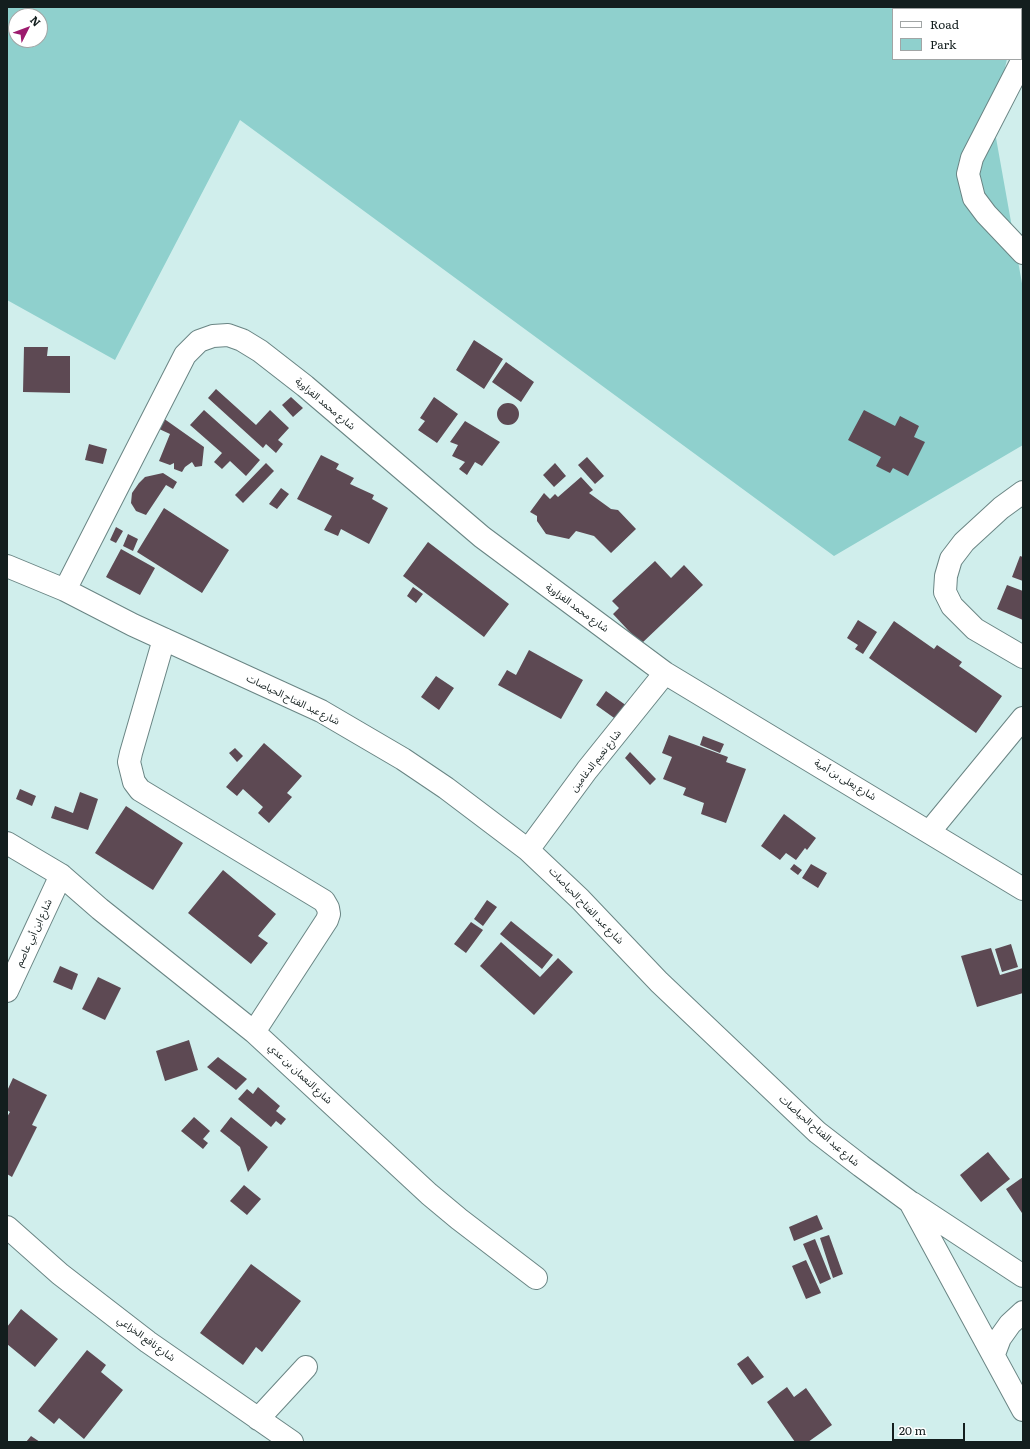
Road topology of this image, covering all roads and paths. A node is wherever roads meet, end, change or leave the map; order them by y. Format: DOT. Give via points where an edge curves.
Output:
graph roads {
  1 [pos="1023,59"];
  2 [pos="1023,253"];
  3 [pos="1023,492"];
  4 [pos="7,566"];
  5 [pos="66,590"];
  6 [pos="164,639"];
  7 [pos="1023,657"];
  8 [pos="665,673"];
  9 [pos="1023,718"];
  10 [pos="930,832"];
  11 [pos="7,843"];
  12 [pos="528,850"];
  13 [pos="61,876"];
  14 [pos="1023,889"];
  15 [pos="7,991"];
  16 [pos="254,1032"];
  17 [pos="910,1202"];
  18 [pos="7,1227"];
  19 [pos="1023,1276"];
  20 [pos="536,1278"];
  21 [pos="1023,1312"];
  22 [pos="994,1354"];
  23 [pos="306,1367"];
  24 [pos="1023,1410"];
  25 [pos="258,1419"];
  26 [pos="292,1442"];
  1 -- 2 [label="street" via="972,158 968,174 974,198"];
  3 -- 7 [label="street" via="1001,508 964,542 951,559 944,592 952,606 975,629"];
  4 -- 5 [label="street, شارع عبد الفتاح الحياصات"];
  5 -- 6 [label="street, شارع عبد الفتاح الحياصات"];
  5 -- 8 [label="street, شارع محمد الغزاوية" via="185,355 200,341 213,336 228,335 260,351 305,386 482,537"];
  6 -- 12 [label="street, شارع عبد الفتاح الحياصات" via="321,712 403,759"];
  6 -- 16 [label="street" via="129,762 134,782 140,790 324,901 328,908 327,920"];
  8 -- 10 [label="street, شارع يعلى بن أمية"];
  8 -- 12 [label="street, شارع نعيم الدغامين" via="587,770"];
  9 -- 10 [label="street"];
  10 -- 14 [label="street, شارع يعلى بن أمية"];
  11 -- 13 [label="street, شارع النعمان بن عدي"];
  12 -- 17 [label="street, شارع عبد الفتاح الحياصات" via="580,898 659,982 817,1132"];
  13 -- 15 [label="street, شارع ابن أبي عاصم"];
  13 -- 16 [label="street, شارع النعمان بن عدي"];
  16 -- 20 [label="street, شارع النعمان بن عدي" via="429,1194"];
  17 -- 19 [label="street"];
  17 -- 22 [label="street, شارع عبد الفتاح الحياصات"];
  18 -- 25 [label="street, شارع نافع الخزاعي" via="60,1274 148,1342"];
  21 -- 22 [label="street" via="1000,1338"];
  22 -- 24 [label="street, شارع عبد الفتاح الحياصات"];
  23 -- 25 [label="street"];
  25 -- 26 [label="street, شارع نافع الخزاعي"];
}
